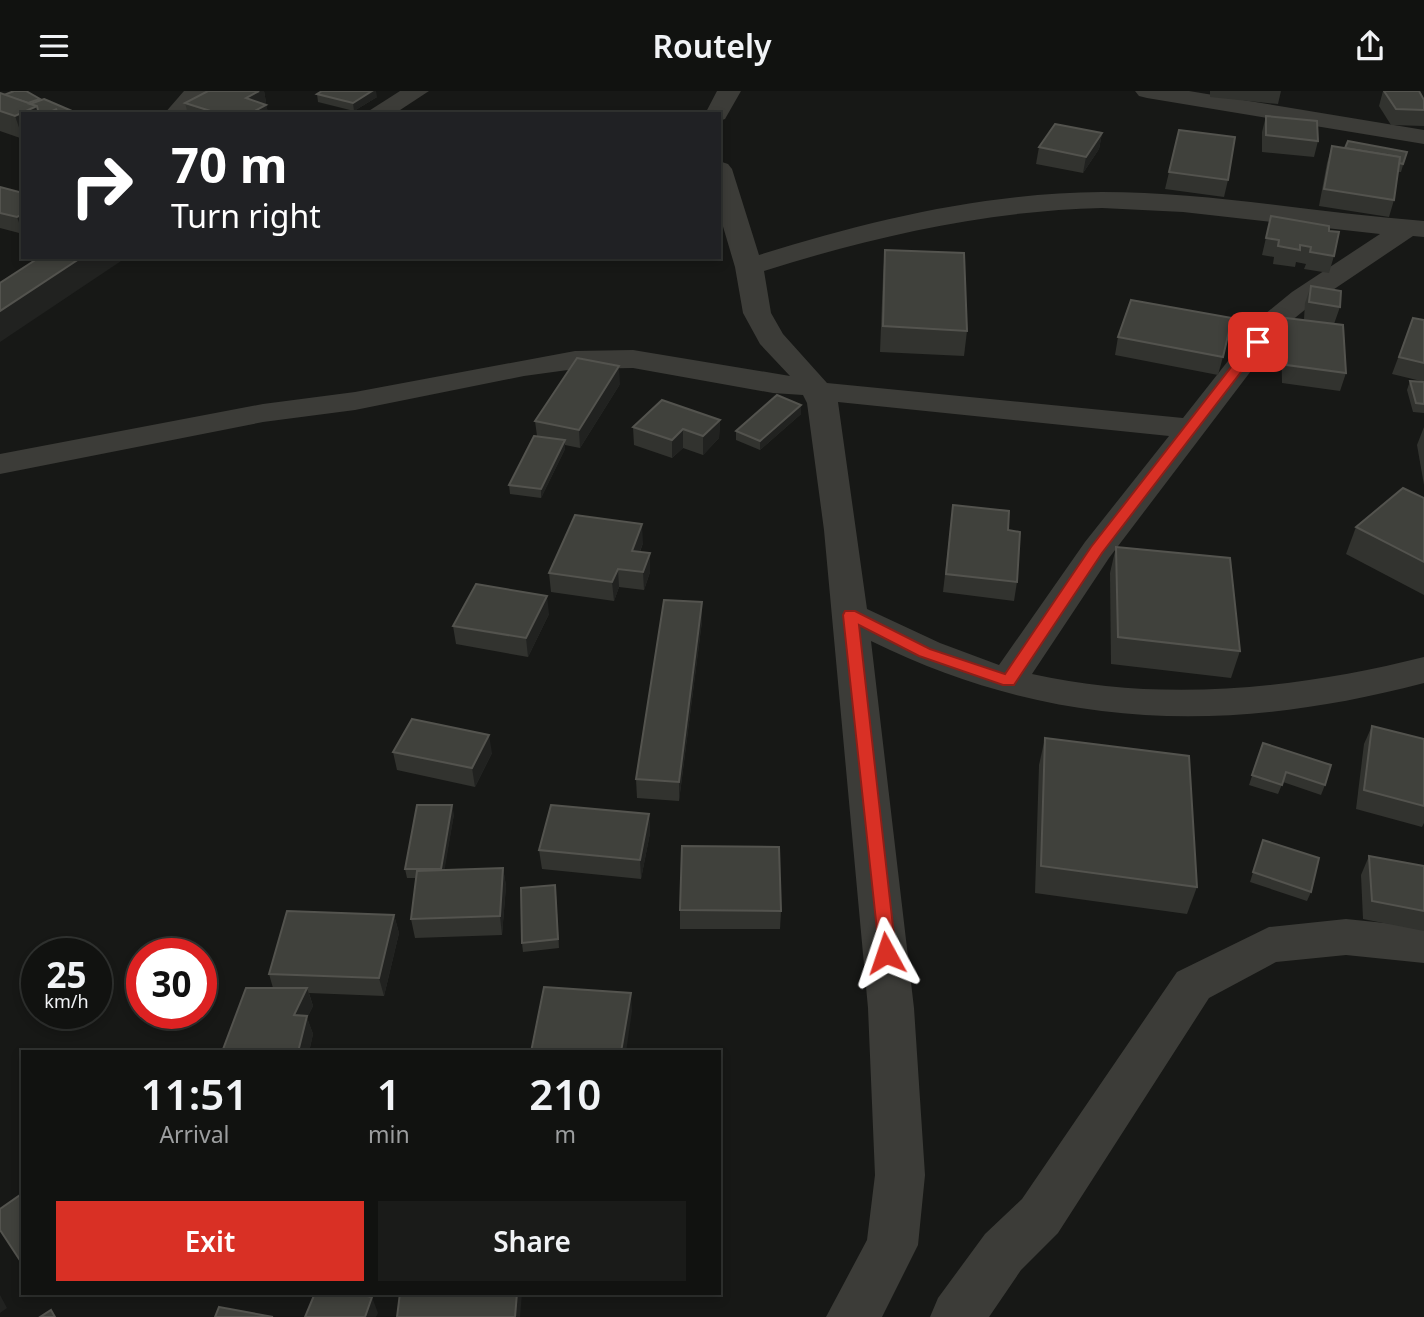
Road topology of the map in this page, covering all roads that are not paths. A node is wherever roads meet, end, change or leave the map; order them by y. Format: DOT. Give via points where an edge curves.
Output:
graph roads {
  1 [pos="197,91"];
  2 [pos="417,91"];
  3 [pos="729,91"];
  4 [pos="1147,91"];
  5 [pos="178,112"];
  6 [pos="380,112"];
  7 [pos="718,112"];
  8 [pos="1424,137"];
  9 [pos="721,176"];
  10 [pos="1415,228"];
  11 [pos="749,267"];
  12 [pos="815,388"];
  13 [pos="1188,428"];
  14 [pos="0,464"];
  15 [pos="850,615"];
  16 [pos="1424,670"];
  17 [pos="1008,681"];
  18 [pos="1424,945"];
  19 [pos="853,1317"];
  20 [pos="957,1317"];
  1 -- 5 [label="street"];
  2 -- 6 [label="street"];
  3 -- 7 [label="street"];
  4 -- 8 [label="street"];
  9 -- 11 [label="street"];
  10 -- 11 [label="street" via="1178,203 1041,202 965,211 814,246"];
  10 -- 13 [label="street" via="1302,298 1275,320"];
  11 -- 12 [label="street" via="757,313 770,338"];
  12 -- 13 [label="street"];
  12 -- 14 [label="street" via="633,359 575,360"];
  12 -- 15 [label="street" via="823,403 830,441"];
  13 -- 17 [label="street"];
  15 -- 17 [label="street" via="925,652"];
  15 -- 19 [label="street" via="891,1008 900,1175 891,1245"];
  16 -- 17 [label="street" via="1379,683 1307,693 1183,703 1092,699"];
  18 -- 20 [label="street" via="1346,937 1269,945 1193,985 1040,1216 1003,1252"];
}
